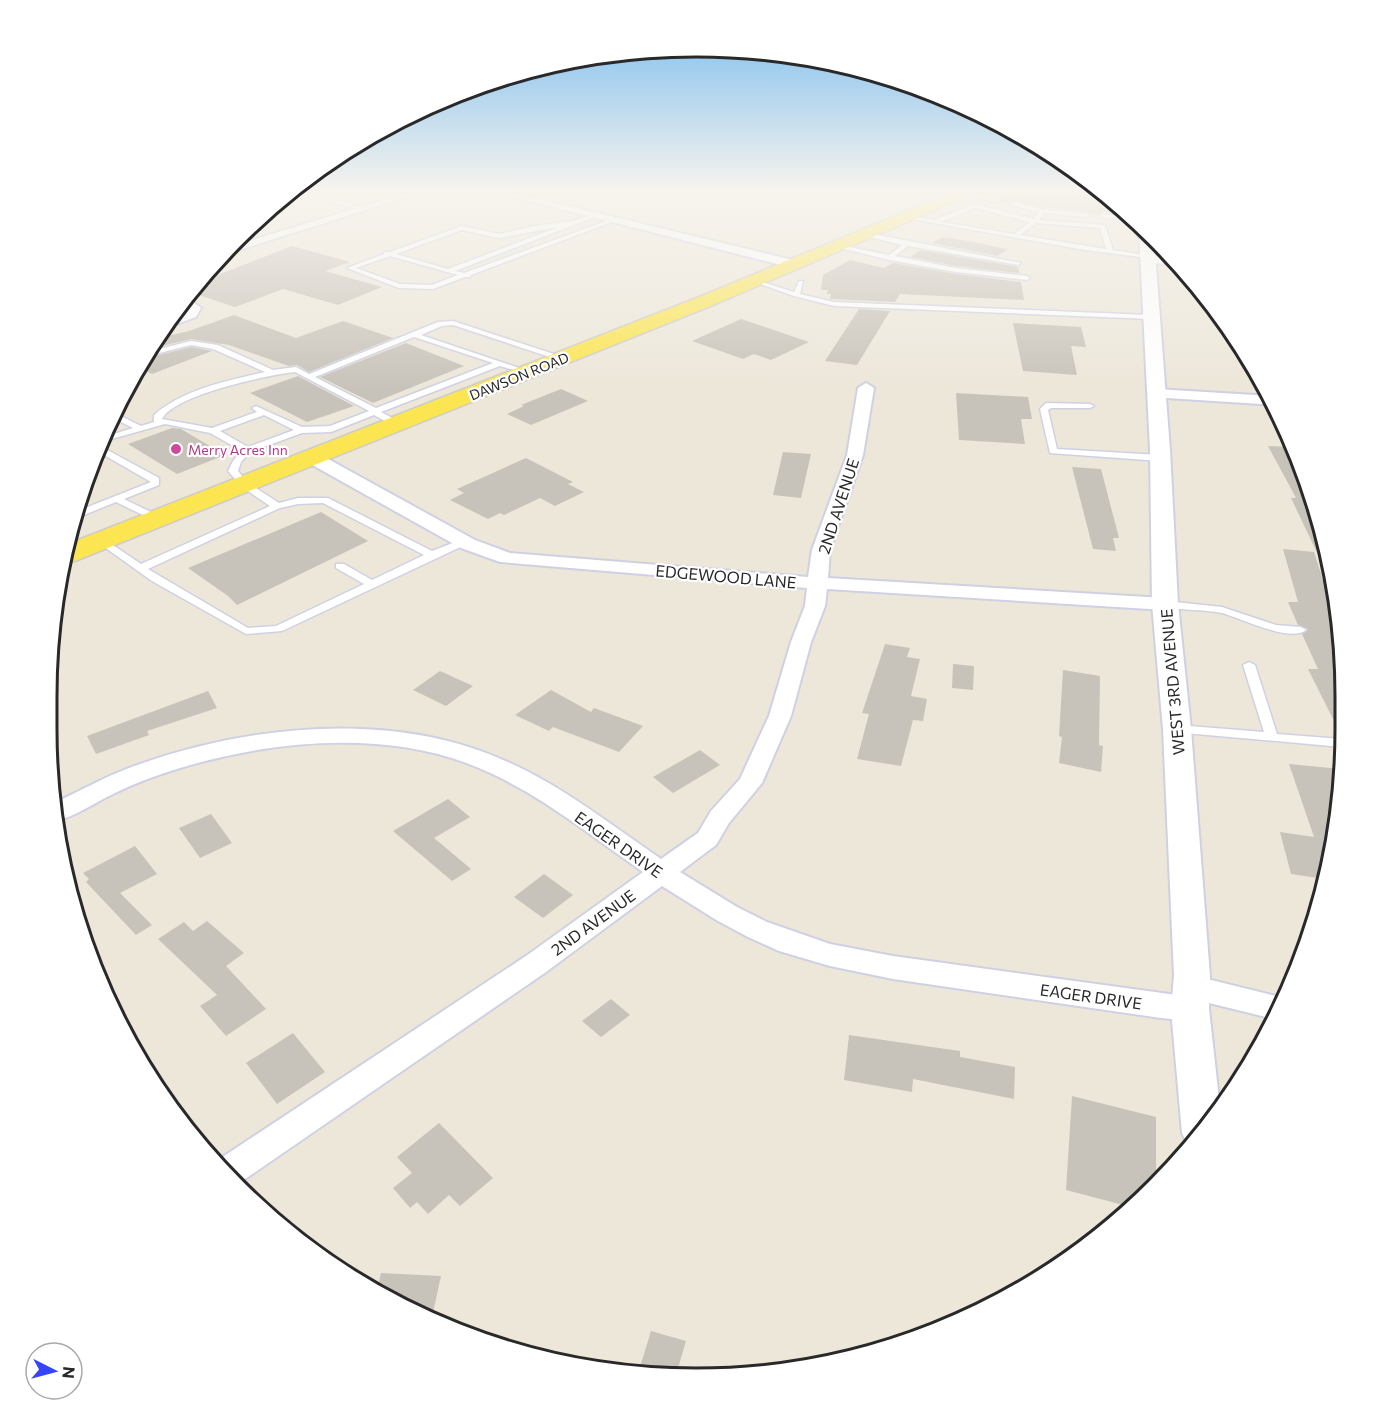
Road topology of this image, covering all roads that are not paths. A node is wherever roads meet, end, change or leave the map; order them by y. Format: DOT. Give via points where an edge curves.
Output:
graph roads {
  1 [pos="378,256"];
  2 [pos="399,256"];
  3 [pos="485,256"];
  4 [pos="519,256"];
  5 [pos="740,256"];
  6 [pos="820,256"];
  7 [pos="882,256"];
  8 [pos="980,256"];
  9 [pos="1139,256"];
  10 [pos="889,258"];
  11 [pos="1147,258"];
  12 [pos="1162,260"];
  13 [pos="1018,263"];
  14 [pos="448,271"];
  15 [pos="797,273"];
  16 [pos="468,276"];
  17 [pos="1027,278"];
  18 [pos="754,280"];
  19 [pos="796,295"];
  20 [pos="832,297"];
  21 [pos="843,298"];
  22 [pos="812,299"];
  23 [pos="190,305"];
  24 [pos="859,305"];
  25 [pos="1151,317"];
  26 [pos="181,318"];
  27 [pos="415,335"];
  28 [pos="158,352"];
  29 [pos="562,358"];
  30 [pos="500,363"];
  31 [pos="272,372"];
  32 [pos="527,372"];
  33 [pos="309,376"];
  34 [pos="866,388"];
  35 [pos="1155,394"];
  36 [pos="1262,400"];
  37 [pos="1090,406"];
  38 [pos="374,412"];
  39 [pos="121,418"];
  40 [pos="158,423"];
  41 [pos="397,424"];
  42 [pos="334,427"];
  43 [pos="139,428"];
  44 [pos="213,430"];
  45 [pos="301,430"];
  46 [pos="112,437"];
  47 [pos="360,439"];
  48 [pos="247,450"];
  49 [pos="106,452"];
  50 [pos="313,458"];
  51 [pos="1160,458"];
  52 [pos="245,485"];
  53 [pos="117,499"];
  54 [pos="277,506"];
  55 [pos="85,512"];
  56 [pos="158,519"];
  57 [pos="101,541"];
  58 [pos="463,542"];
  59 [pos="74,552"];
  60 [pos="432,555"];
  61 [pos="340,566"];
  62 [pos="141,568"];
  63 [pos="819,583"];
  64 [pos="372,585"];
  65 [pos="1165,604"];
  66 [pos="1301,630"];
  67 [pos="1250,665"];
  68 [pos="1177,729"];
  69 [pos="1272,737"];
  70 [pos="1335,742"];
  71 [pos="62,810"];
  72 [pos="660,873"];
  73 [pos="1191,998"];
  74 [pos="1271,1007"];
  75 [pos="1201,1120"];
  76 [pos="233,1169"];
  1 -- 16 [label="lane" via="350,268 415,288 433,288"];
  2 -- 14 [label="lane"];
  3 -- 14 [label="lane"];
  4 -- 16 [label="lane"];
  5 -- 15 [label="street"];
  6 -- 15 [label="main road, DAWSON ROAD"];
  7 -- 10 [label="lane"];
  8 -- 13 [label="lane"];
  9 -- 11 [label="lane"];
  10 -- 17 [label="lane"];
  11 -- 12 [label="street"];
  11 -- 25 [label="street, WEST 3RD AVENUE"];
  14 -- 16 [label="lane"];
  15 -- 18 [label="main road, DAWSON ROAD"];
  15 -- 19 [label="lane"];
  18 -- 19 [label="lane"];
  18 -- 29 [label="main road, DAWSON ROAD"];
  19 -- 22 [label="lane"];
  20 -- 22 [label="lane"];
  21 -- 24 [label="lane"];
  22 -- 24 [label="lane"];
  23 -- 26 [label="street" via="194,308 191,314"];
  24 -- 25 [label="lane"];
  25 -- 35 [label="street, WEST 3RD AVENUE"];
  27 -- 29 [label="lane" via="453,323"];
  27 -- 30 [label="lane"];
  27 -- 33 [label="lane"];
  28 -- 31 [label="lane" via="191,343 215,347"];
  29 -- 32 [label="main road, DAWSON ROAD"];
  30 -- 32 [label="lane"];
  30 -- 38 [label="lane"];
  31 -- 33 [label="lane" via="296,369"];
  31 -- 40 [label="lane" via="165,407 157,417"];
  32 -- 41 [label="main road, DAWSON ROAD"];
  33 -- 38 [label="lane"];
  34 -- 63 [label="street, 2ND AVENUE" via="855,455 822,550"];
  35 -- 36 [label="street"];
  35 -- 51 [label="street, WEST 3RD AVENUE"];
  37 -- 51 [label="lane" via="1049,405 1044,409 1053,451"];
  38 -- 41 [label="lane"];
  38 -- 42 [label="lane"];
  39 -- 43 [label="lane"];
  40 -- 43 [label="lane"];
  40 -- 44 [label="lane"];
  41 -- 47 [label="main road, DAWSON ROAD"];
  42 -- 45 [label="lane"];
  42 -- 47 [label="lane"];
  43 -- 46 [label="lane"];
  44 -- 45 [label="lane" via="260,410"];
  44 -- 48 [label="lane"];
  45 -- 48 [label="lane"];
  47 -- 50 [label="main road, DAWSON ROAD"];
  48 -- 52 [label="lane" via="232,471"];
  49 -- 53 [label="lane" via="156,480"];
  50 -- 52 [label="main road, DAWSON ROAD"];
  50 -- 58 [label="street, EDGEWOOD LANE"];
  51 -- 65 [label="street, WEST 3RD AVENUE"];
  52 -- 54 [label="lane"];
  52 -- 56 [label="main road, DAWSON ROAD"];
  53 -- 55 [label="lane"];
  53 -- 56 [label="lane"];
  54 -- 60 [label="lane" via="325,500"];
  54 -- 62 [label="lane"];
  56 -- 57 [label="main road, DAWSON ROAD"];
  57 -- 59 [label="main road, DAWSON ROAD"];
  57 -- 62 [label="lane"];
  58 -- 60 [label="lane"];
  58 -- 63 [label="street, EDGEWOOD LANE" via="507,558"];
  60 -- 64 [label="lane"];
  61 -- 64 [label="lane"];
  62 -- 64 [label="lane" via="246,631 278,629"];
  63 -- 65 [label="street, EDGEWOOD LANE"];
  63 -- 72 [label="street, 2ND AVENUE" via="780,716 750,783 720,817 708,839"];
  65 -- 66 [label="lane" via="1222,610 1275,628"];
  65 -- 68 [label="street, WEST 3RD AVENUE"];
  67 -- 69 [label="lane"];
  68 -- 69 [label="lane"];
  68 -- 73 [label="street, WEST 3RD AVENUE"];
  69 -- 70 [label="lane"];
  71 -- 72 [label="street, EAGER DRIVE" via="135,774 243,744 284,738 374,737 478,758 554,798"];
  72 -- 73 [label="street, EAGER DRIVE" via="695,897 790,943 855,961 1136,1004"];
  72 -- 76 [label="street, 2ND AVENUE" via="536,964"];
  73 -- 74 [label="street, EAGER DRIVE"];
  73 -- 75 [label="street, WEST 3RD AVENUE"];
}
